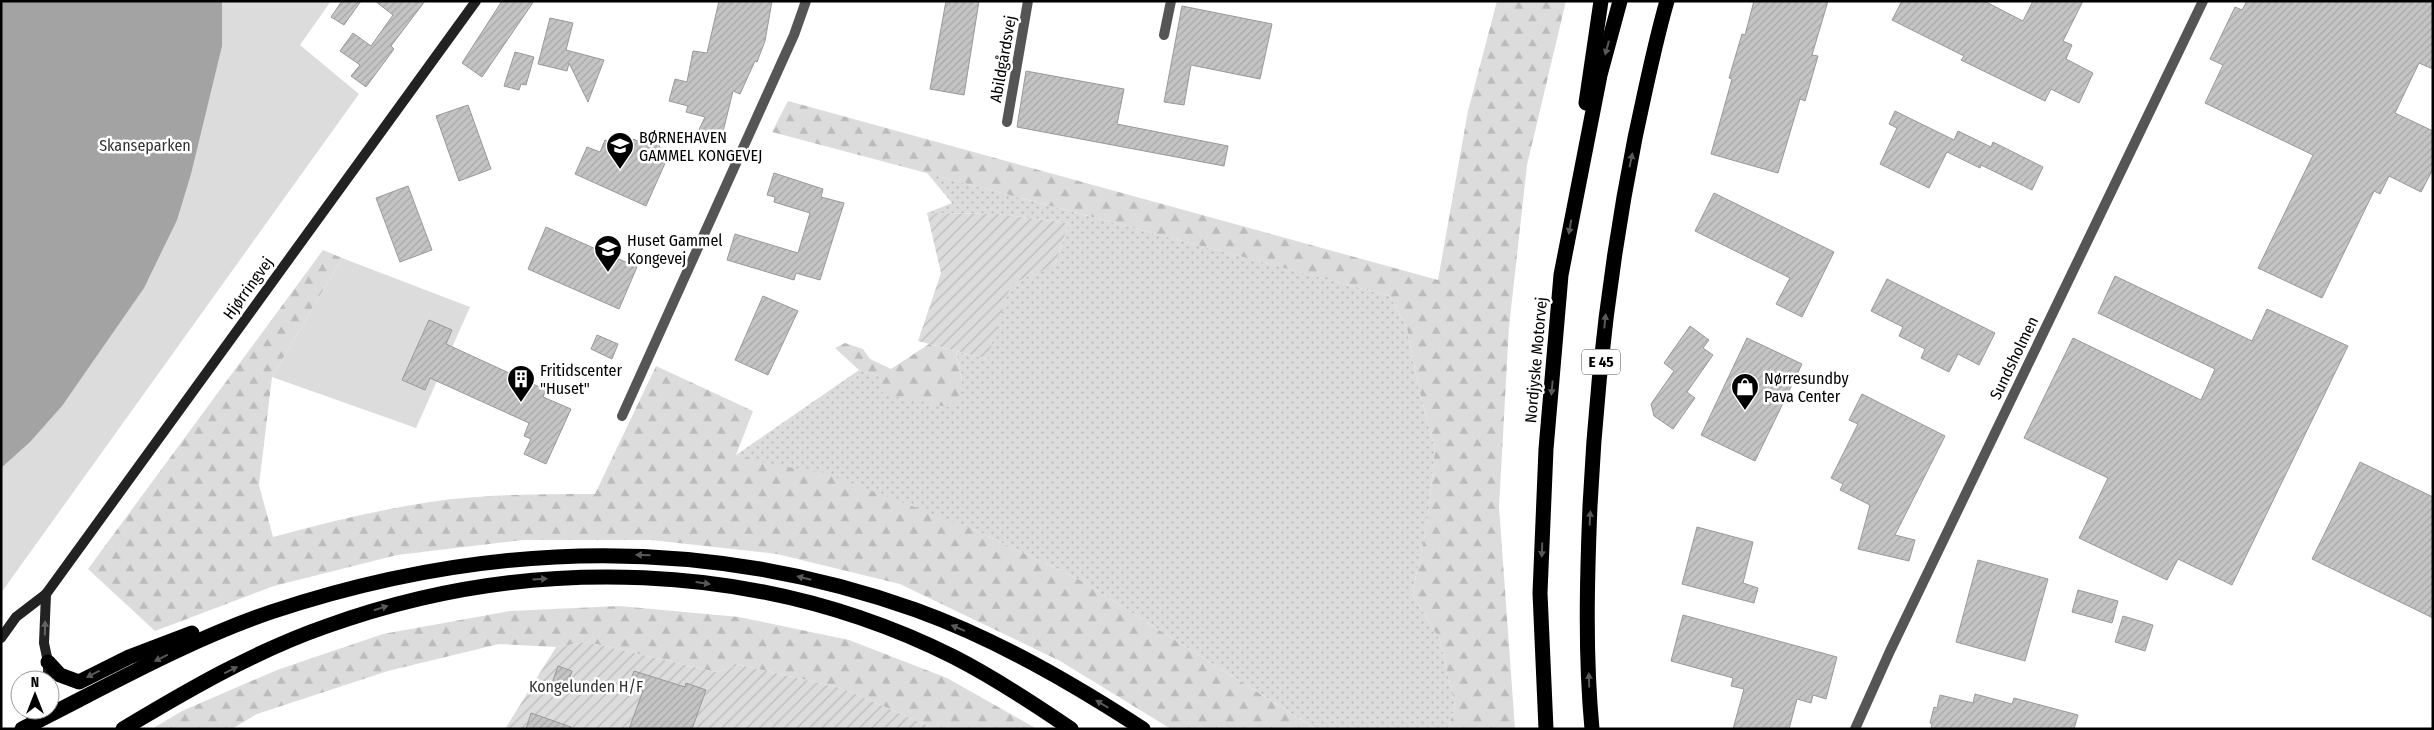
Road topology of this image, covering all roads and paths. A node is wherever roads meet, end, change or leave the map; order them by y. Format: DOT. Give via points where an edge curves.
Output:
graph roads {
  1 [pos="476,1"];
  2 [pos="806,1"];
  3 [pos="1028,1"];
  4 [pos="1171,1"];
  5 [pos="1601,1"];
  6 [pos="1620,1"];
  7 [pos="1667,1"];
  8 [pos="2203,1"];
  9 [pos="1164,35"];
  10 [pos="1007,122"];
  11 [pos="1578,179"];
  12 [pos="622,416"];
  13 [pos="46,594"];
  14 [pos="270,612"];
  15 [pos="1,638"];
  16 [pos="48,662"];
  17 [pos="48,670"];
  18 [pos="60,711"];
  19 [pos="43,720"];
  20 [pos="22,729"];
  21 [pos="123,729"];
  22 [pos="1071,729"];
  23 [pos="1143,729"];
  24 [pos="1546,729"];
  25 [pos="1592,729"];
  26 [pos="1855,729"];
  1 -- 13 [label="main road, Hjørringvej"];
  2 -- 12 [label="street" via="794,35"];
  3 -- 10 [label="street, Abildgårdsvej"];
  4 -- 9 [label="street"];
  5 -- 11 [label="highway" via="1588,74"];
  6 -- 11 [label="highway, Nordjyske Motorvej, one-way"];
  25 -- 7 [label="highway, E 45, one-way" via="1586,602 1593,438 1607,307 1626,183"];
  8 -- 26 [label="street, Sundsholmen"];
  11 -- 24 [label="highway, Nordjyske Motorvej, one-way" via="1562,275 1546,449 1540,593"];
  13 -- 15 [label="main road, Hjørringvej" via="16,617"];
  16 -- 13 [label="main road, one-way" via="44,643"];
  14 -- 16 [label="highway, one-way" via="223,621 129,657 79,682 60,675"];
  14 -- 18 [label="highway, one-way" via="180,648"];
  23 -- 14 [label="highway, one-way" via="1043,668 918,611 785,573 717,562 580,554 511,559 375,582"];
  16 -- 17 [label="main road"];
  19 -- 20 [label="highway"];
  21 -- 22 [label="highway, one-way" via="187,691 261,655 325,626 393,604 535,579 607,576 679,580 750,590 829,609 888,629 954,658 1033,703"];
}
